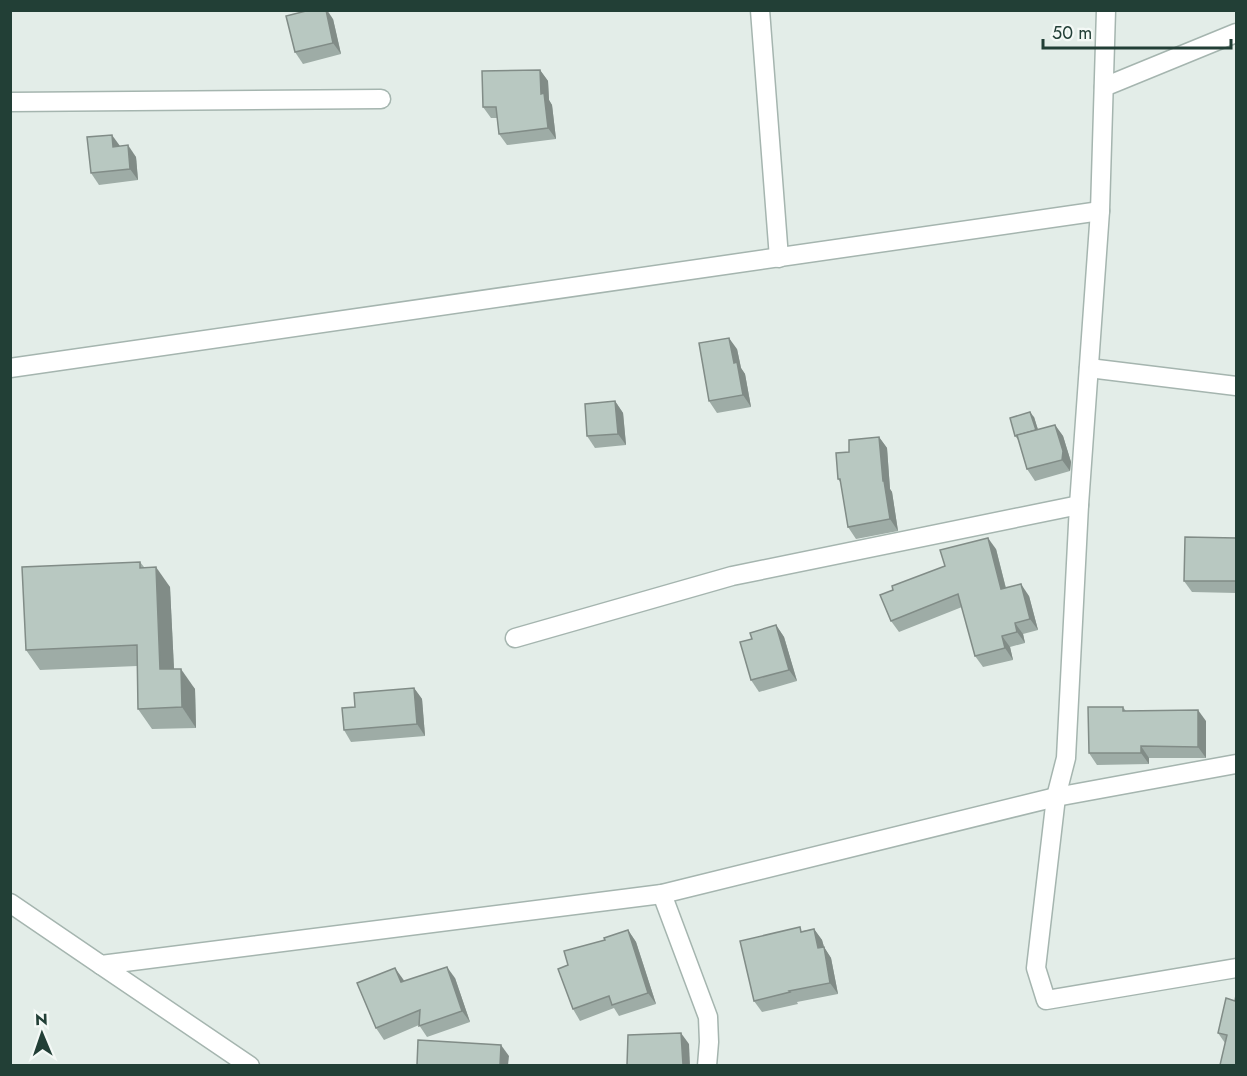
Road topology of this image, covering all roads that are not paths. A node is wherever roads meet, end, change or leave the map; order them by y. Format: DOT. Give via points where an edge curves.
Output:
graph roads {
  1 [pos="760,10"];
  2 [pos="1106,10"];
  3 [pos="1236,33"];
  4 [pos="1104,87"];
  5 [pos="381,99"];
  6 [pos="10,102"];
  7 [pos="1100,211"];
  8 [pos="779,258"];
  9 [pos="10,368"];
  10 [pos="1089,368"];
  11 [pos="1236,386"];
  12 [pos="1079,505"];
  13 [pos="515,638"];
  14 [pos="1236,764"];
  15 [pos="1056,797"];
  16 [pos="662,894"];
  17 [pos="10,903"];
  18 [pos="101,965"];
  19 [pos="1236,968"];
  20 [pos="250,1065"];
  21 [pos="707,1065"];
  1 -- 8 [label="street"];
  2 -- 4 [label="street"];
  3 -- 4 [label="street"];
  4 -- 7 [label="street"];
  5 -- 6 [label="street"];
  7 -- 8 [label="street"];
  7 -- 10 [label="street"];
  8 -- 9 [label="street"];
  10 -- 11 [label="street"];
  10 -- 12 [label="street"];
  12 -- 13 [label="street" via="732,576"];
  12 -- 15 [label="street" via="1066,758"];
  14 -- 15 [label="street"];
  15 -- 16 [label="street"];
  15 -- 19 [label="street" via="1036,968 1046,1000"];
  16 -- 18 [label="street"];
  16 -- 21 [label="street" via="708,1017"];
  17 -- 18 [label="street"];
  18 -- 20 [label="street"];
}
